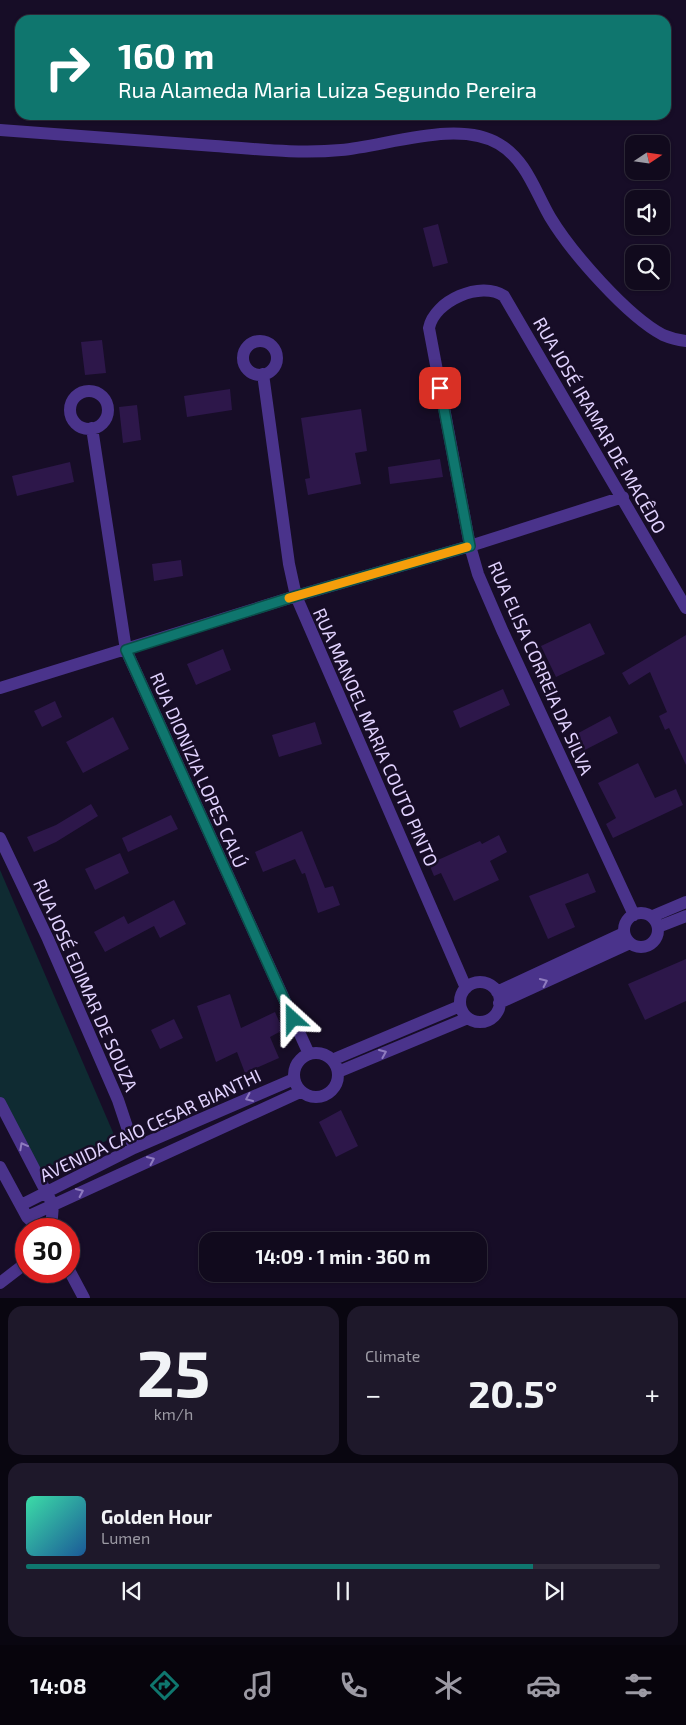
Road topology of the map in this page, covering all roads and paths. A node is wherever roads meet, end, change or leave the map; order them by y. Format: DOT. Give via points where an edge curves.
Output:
graph roads {
  1 [pos="0,130"];
  2 [pos="463,295"];
  3 [pos="686,341"];
  4 [pos="263,374"];
  5 [pos="92,428"];
  6 [pos="623,497"];
  7 [pos="470,546"];
  8 [pos="296,596"];
  9 [pos="686,608"];
  10 [pos="126,650"];
  11 [pos="0,688"];
  12 [pos="0,838"];
  13 [pos="686,902"];
  14 [pos="634,915"];
  15 [pos="686,916"];
  16 [pos="655,922"];
  17 [pos="627,938"];
  18 [pos="466,988"];
  19 [pos="498,998"];
  20 [pos="460,1006"];
  21 [pos="468,1018"];
  22 [pos="309,1054"];
  23 [pos="332,1060"];
  24 [pos="338,1072"];
  25 [pos="294,1079"];
  26 [pos="300,1092"];
  27 [pos="0,1103"];
  28 [pos="134,1148"];
  29 [pos="0,1167"];
  30 [pos="47,1192"];
  31 [pos="21,1205"];
  32 [pos="53,1205"];
  33 [pos="27,1217"];
  34 [pos="52,1218"];
  35 [pos="15,1271"];
  36 [pos="0,1283"];
  37 [pos="76,1283"];
  38 [pos="84,1298"];
  1 -- 3 [label="street" via="306,152 380,145 458,132 480,136 499,144 518,160 568,244 628,307 653,329"];
  2 -- 6 [label="street, RUA JOSÉ IRAMAR DE MACÊDO" via="496,290 504,296"];
  2 -- 7 [label="street, RUA ELISA CORREIA DA SILVA" via="436,311 429,328"];
  4 -- 8 [label="street, RUA MANOEL MARIA COUTO PINTO"];
  5 -- 10 [label="street, RUA DIONIZIA LOPES CALÚ"];
  6 -- 7 [label="street"];
  6 -- 9 [label="street, RUA JOSÉ IRAMAR DE MACÊDO"];
  7 -- 8 [label="street"];
  7 -- 14 [label="street, RUA ELISA CORREIA DA SILVA" via="478,574 507,640"];
  8 -- 10 [label="street"];
  8 -- 18 [label="street, RUA MANOEL MARIA COUTO PINTO"];
  10 -- 11 [label="street"];
  10 -- 22 [label="street, RUA DIONIZIA LOPES CALÚ"];
  12 -- 28 [label="street, RUA JOSÉ EDIMAR DE SOUZA" via="118,1100"];
  13 -- 16 [label="street"];
  14 -- 16 [label="street" via="642,913"];
  14 -- 17 [label="street" via="627,920"];
  15 -- 16 [label="street"];
  16 -- 17 [label="street" via="657,938 649,946 638,947"];
  17 -- 19 [label="street"];
  18 -- 19 [label="street" via="482,983 493,988"];
  18 -- 20 [label="street"];
  19 -- 21 [label="street" via="498,1009 491,1018 479,1022"];
  20 -- 21 [label="street"];
  20 -- 23 [label="street"];
  24 -- 21 [label="street, one-way"];
  22 -- 23 [label="street" via="321,1054"];
  22 -- 25 [label="street" via="295,1066"];
  23 -- 24 [label="street"];
  24 -- 26 [label="street" via="336,1085 326,1096 313,1098"];
  25 -- 26 [label="street"];
  25 -- 28 [label="street, AVENIDA CAIO CESAR BIANTHI, one-way"];
  32 -- 26 [label="street, AVENIDA CAIO CESAR BIANTHI, one-way"];
  30 -- 27 [label="street, one-way"];
  28 -- 30 [label="street, AVENIDA CAIO CESAR BIANTHI"];
  29 -- 31 [label="street"];
  30 -- 31 [label="street, AVENIDA CAIO CESAR BIANTHI"];
  30 -- 32 [label="street"];
  31 -- 33 [label="street"];
  32 -- 33 [label="street, AVENIDA CAIO CESAR BIANTHI"];
  32 -- 34 [label="street"];
  35 -- 36 [label="street"];
  37 -- 38 [label="street"];
}
